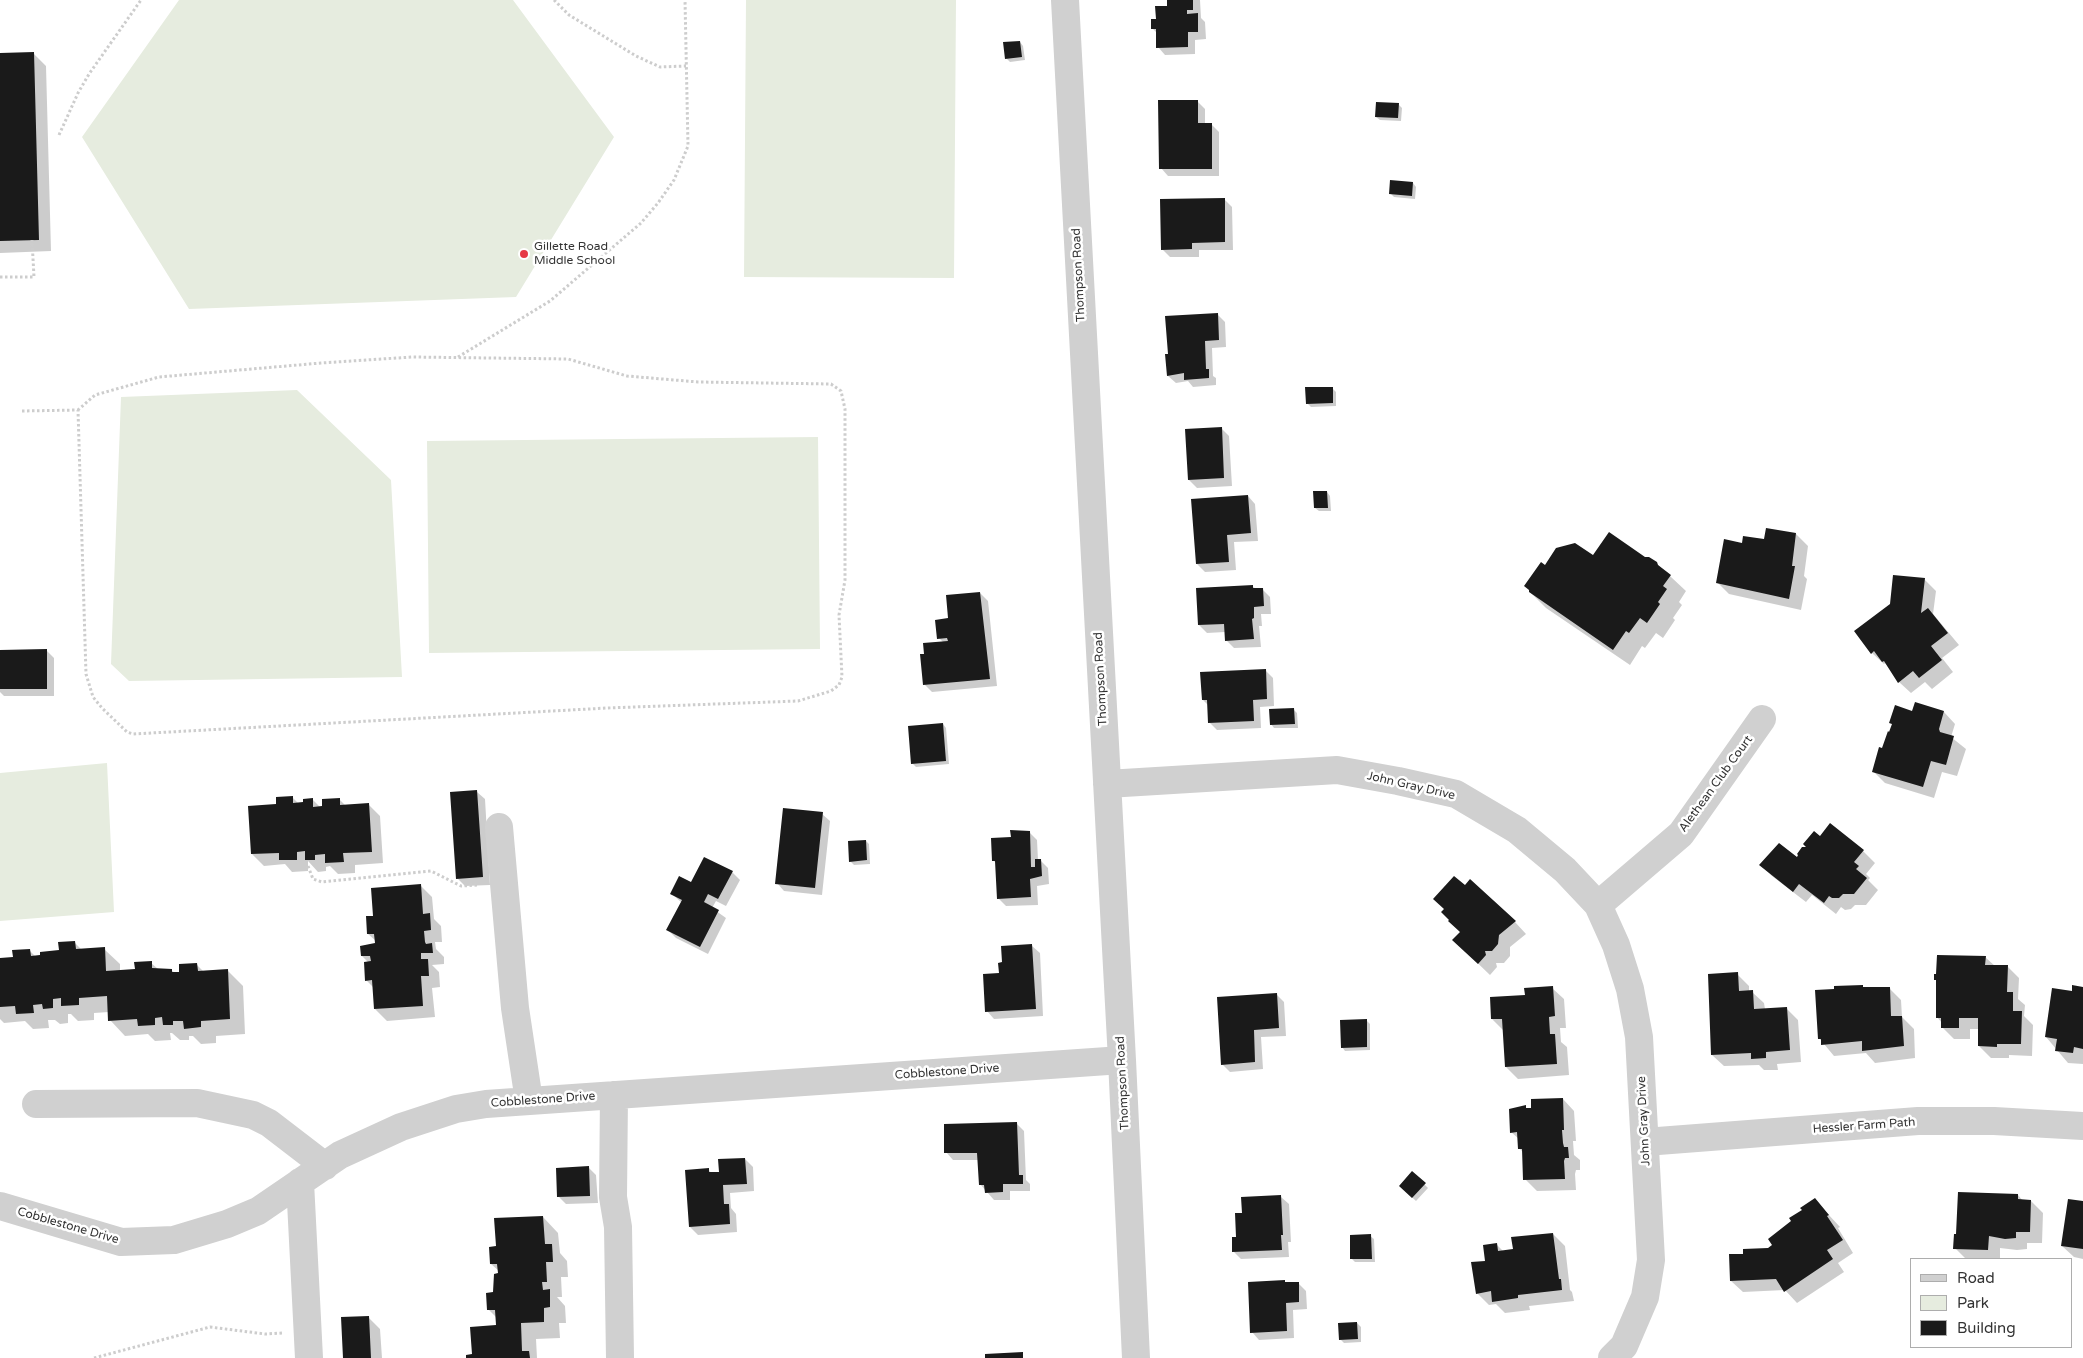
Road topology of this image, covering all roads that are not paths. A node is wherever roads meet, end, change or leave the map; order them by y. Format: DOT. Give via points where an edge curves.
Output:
graph roads {
  1 [pos="1065,0"];
  2 [pos="1762,719"];
  3 [pos="1107,784"];
  4 [pos="499,827"];
  5 [pos="1598,905"];
  6 [pos="1122,1060"];
  7 [pos="614,1095"];
  8 [pos="529,1101"];
  9 [pos="36,1104"];
  10 [pos="2083,1126"];
  11 [pos="1645,1142"];
  12 [pos="325,1166"];
  13 [pos="300,1182"];
  14 [pos="0,1206"];
  15 [pos="309,1345"];
  16 [pos="620,1358"];
  17 [pos="1136,1358"];
  18 [pos="1612,1358"];
  1 -- 3 [label="street, Thompson Road"];
  2 -- 5 [label="street, Alethean Club Court" via="1681,834"];
  3 -- 5 [label="street, John Gray Drive" via="1337,770 1456,794 1517,830 1565,870"];
  3 -- 6 [label="street, Thompson Road"];
  4 -- 8 [label="street" via="515,1008"];
  5 -- 11 [label="street, John Gray Drive" via="1616,945 1640,1036"];
  6 -- 7 [label="street, Cobblestone Drive"];
  6 -- 17 [label="street, Thompson Road"];
  7 -- 8 [label="street, Cobblestone Drive"];
  7 -- 16 [label="street" via="612,1197 618,1227"];
  8 -- 12 [label="street, Cobblestone Drive" via="456,1109 410,1124 340,1155"];
  9 -- 12 [label="street" via="197,1103 244,1113 269,1123"];
  10 -- 11 [label="street, Hessler Farm Path" via="1918,1121"];
  11 -- 18 [label="street, John Gray Drive" via="1652,1260 1645,1297 1624,1346"];
  12 -- 13 [label="street, Cobblestone Drive"];
  13 -- 14 [label="street, Cobblestone Drive" via="258,1211 174,1240 122,1242"];
  13 -- 15 [label="street"];
}
